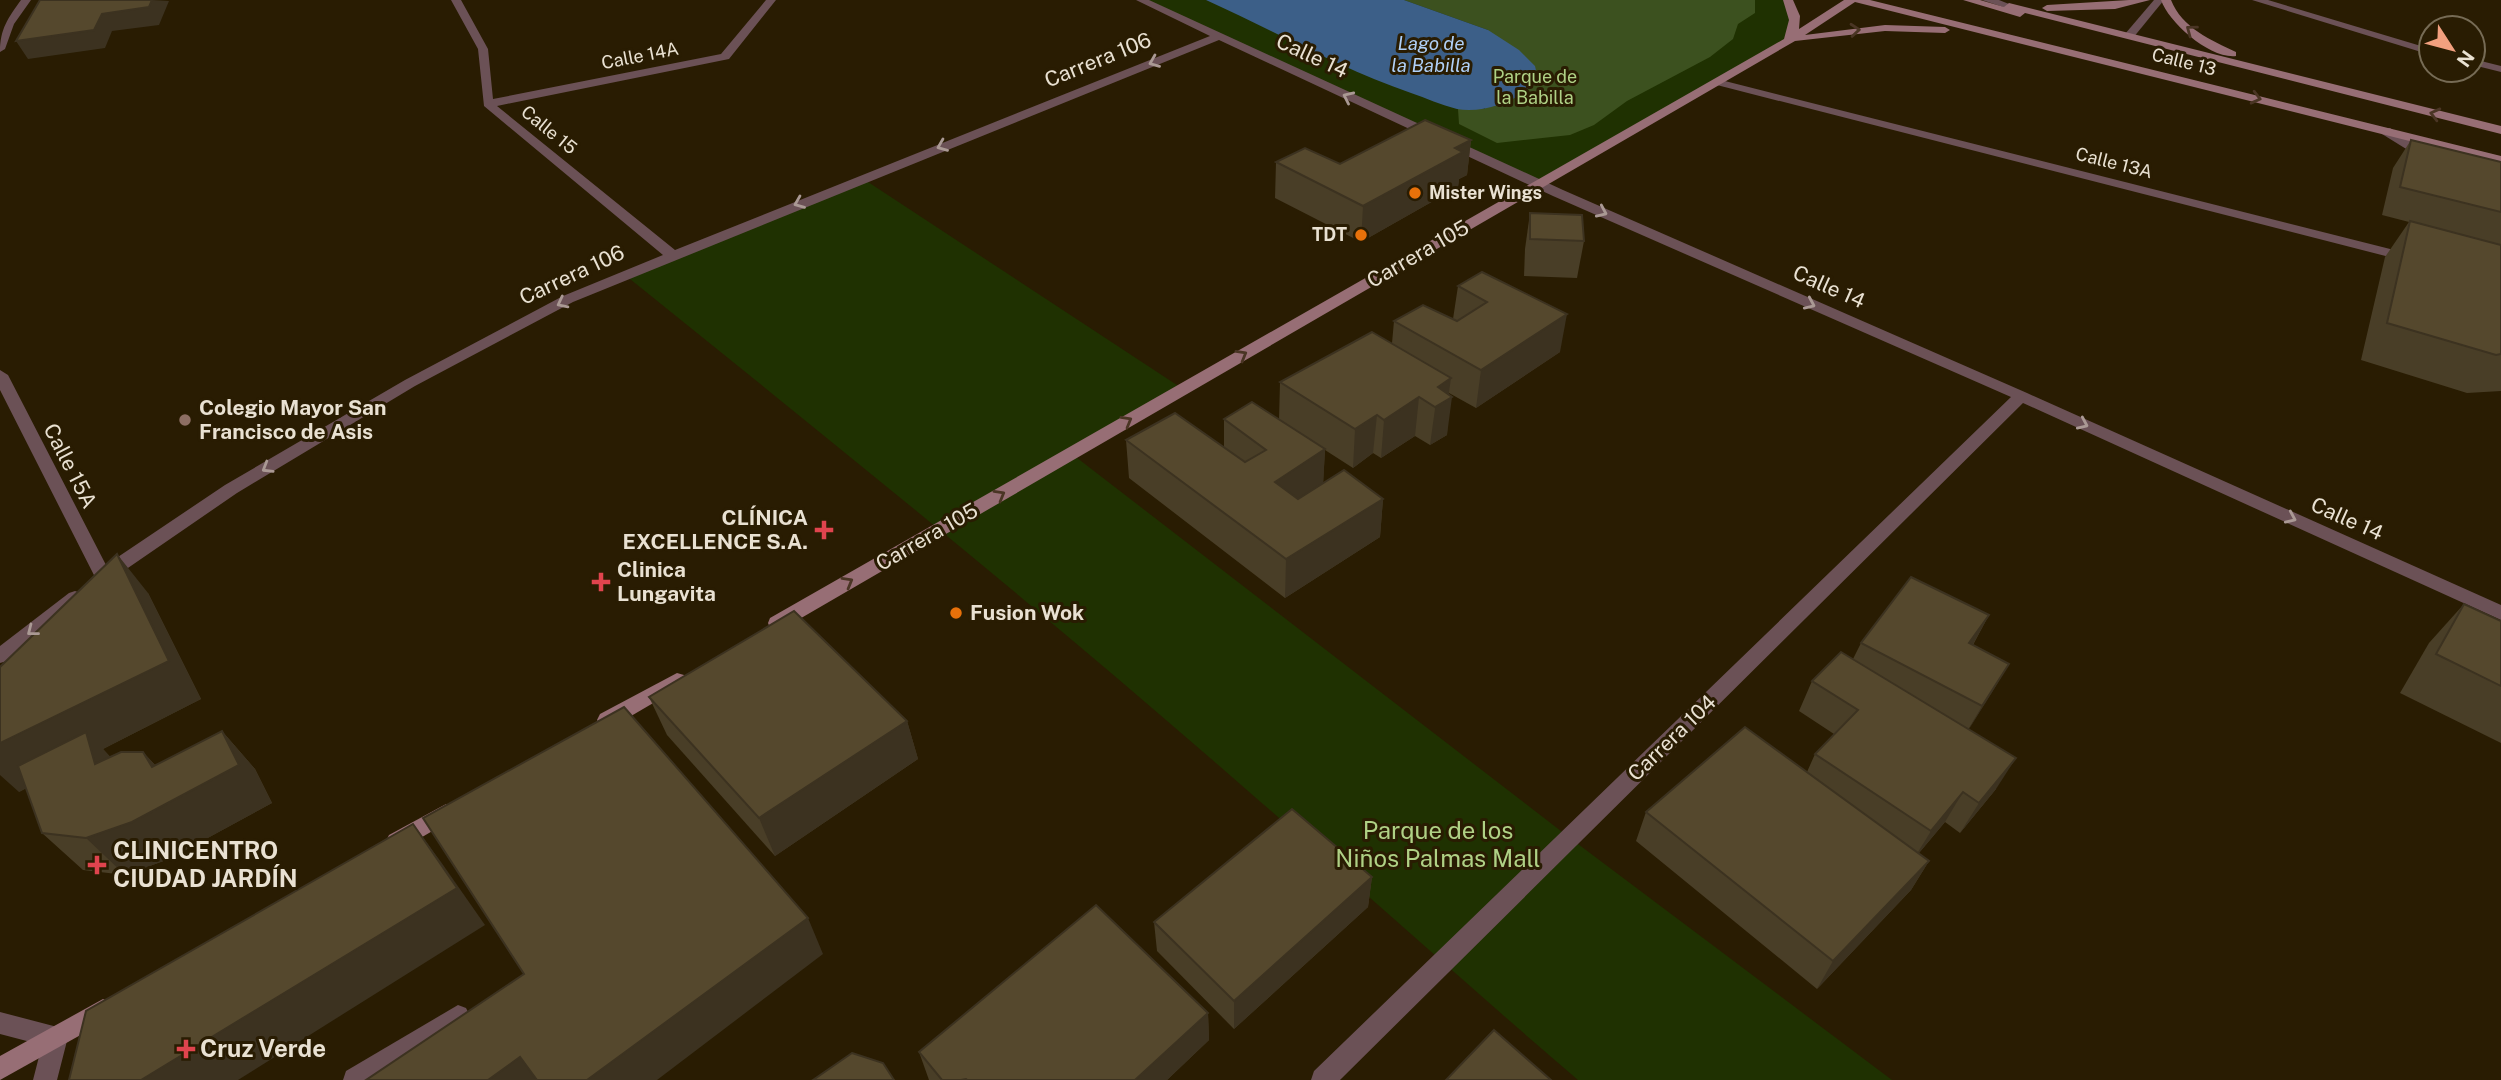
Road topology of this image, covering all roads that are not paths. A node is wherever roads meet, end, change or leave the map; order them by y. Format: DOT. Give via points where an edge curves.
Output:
graph roads {
  1 [pos="26,0"];
  2 [pos="456,0"];
  3 [pos="771,0"];
  4 [pos="1141,0"];
  5 [pos="1788,0"];
  6 [pos="1852,0"];
  7 [pos="1858,0"];
  8 [pos="1968,0"];
  9 [pos="1987,0"];
  10 [pos="2145,0"];
  11 [pos="2159,0"];
  12 [pos="2166,0"];
  13 [pos="2258,0"];
  14 [pos="2009,6"];
  15 [pos="2055,17"];
  16 [pos="1999,36"];
  17 [pos="1217,37"];
  18 [pos="1788,41"];
  19 [pos="2121,43"];
  20 [pos="2417,48"];
  21 [pos="0,49"];
  22 [pos="2083,55"];
  23 [pos="2297,79"];
  24 [pos="1717,82"];
  25 [pos="488,103"];
  26 [pos="2501,130"];
  27 [pos="2386,131"];
  28 [pos="2501,160"];
  29 [pos="2439,164"];
  30 [pos="1539,184"];
  31 [pos="672,255"];
  32 [pos="2421,261"];
  33 [pos="0,375"];
  34 [pos="2021,396"];
  35 [pos="103,576"];
  36 [pos="2501,613"];
  37 [pos="763,631"];
  38 [pos="0,656"];
  39 [pos="690,673"];
  40 [pos="587,732"];
  41 [pos="467,801"];
  42 [pos="382,849"];
  43 [pos="117,1002"];
  44 [pos="458,1016"];
  45 [pos="0,1023"];
  46 [pos="56,1037"];
  47 [pos="0,1069"];
  48 [pos="45,1080"];
  49 [pos="355,1080"];
  50 [pos="1323,1080"];
  1 -- 21 [label="street" via="9,24"];
  2 -- 25 [label="street" via="483,49"];
  3 -- 25 [label="street, Calle 14A" via="726,58"];
  4 -- 17 [label="street, Calle 14"];
  5 -- 18 [label="main road" via="1796,28"];
  6 -- 18 [label="main road, Carrera 105"];
  7 -- 16 [label="main road, Calle 13"];
  8 -- 15 [label="main road" via="2021,15"];
  9 -- 14 [label="street, Calle 13"];
  10 -- 14 [label="main road" via="2081,9"];
  11 -- 19 [label="street"];
  23 -- 12 [label="main road, one-way" via="2214,46 2176,18"];
  13 -- 20 [label="street"];
  14 -- 15 [label="main road, Calle 13"];
  15 -- 19 [label="main road, Calle 13"];
  18 -- 16 [label="main road, one-way" via="1885,28"];
  16 -- 22 [label="main road, Calle 13"];
  30 -- 17 [label="street, Calle 14, one-way"];
  17 -- 31 [label="street, Carrera 106, one-way"];
  18 -- 24 [label="main road, Carrera 105"];
  19 -- 22 [label="main road"];
  19 -- 23 [label="main road, Calle 13"];
  22 -- 27 [label="main road, Calle 13, one-way"];
  26 -- 23 [label="main road, Calle 13, one-way"];
  24 -- 30 [label="main road, Carrera 105"];
  24 -- 32 [label="street, Calle 13A"];
  25 -- 31 [label="street, Calle 15"];
  27 -- 28 [label="main road, Calle 13"];
  27 -- 29 [label="street"];
  30 -- 34 [label="street, Calle 14, one-way"];
  37 -- 30 [label="main road, Carrera 105, one-way"];
  31 -- 35 [label="street, Carrera 106, one-way" via="568,299 410,383 231,489"];
  33 -- 35 [label="street, Calle 15A"];
  34 -- 36 [label="street, Calle 14, one-way"];
  34 -- 50 [label="street, Carrera 104"];
  35 -- 38 [label="street, Carrera 106, one-way"];
  39 -- 40 [label="main road"];
  41 -- 42 [label="main road"];
  43 -- 46 [label="main road"];
  44 -- 49 [label="street"];
  45 -- 46 [label="street"];
  46 -- 47 [label="main road"];
  46 -- 48 [label="street"];
}
